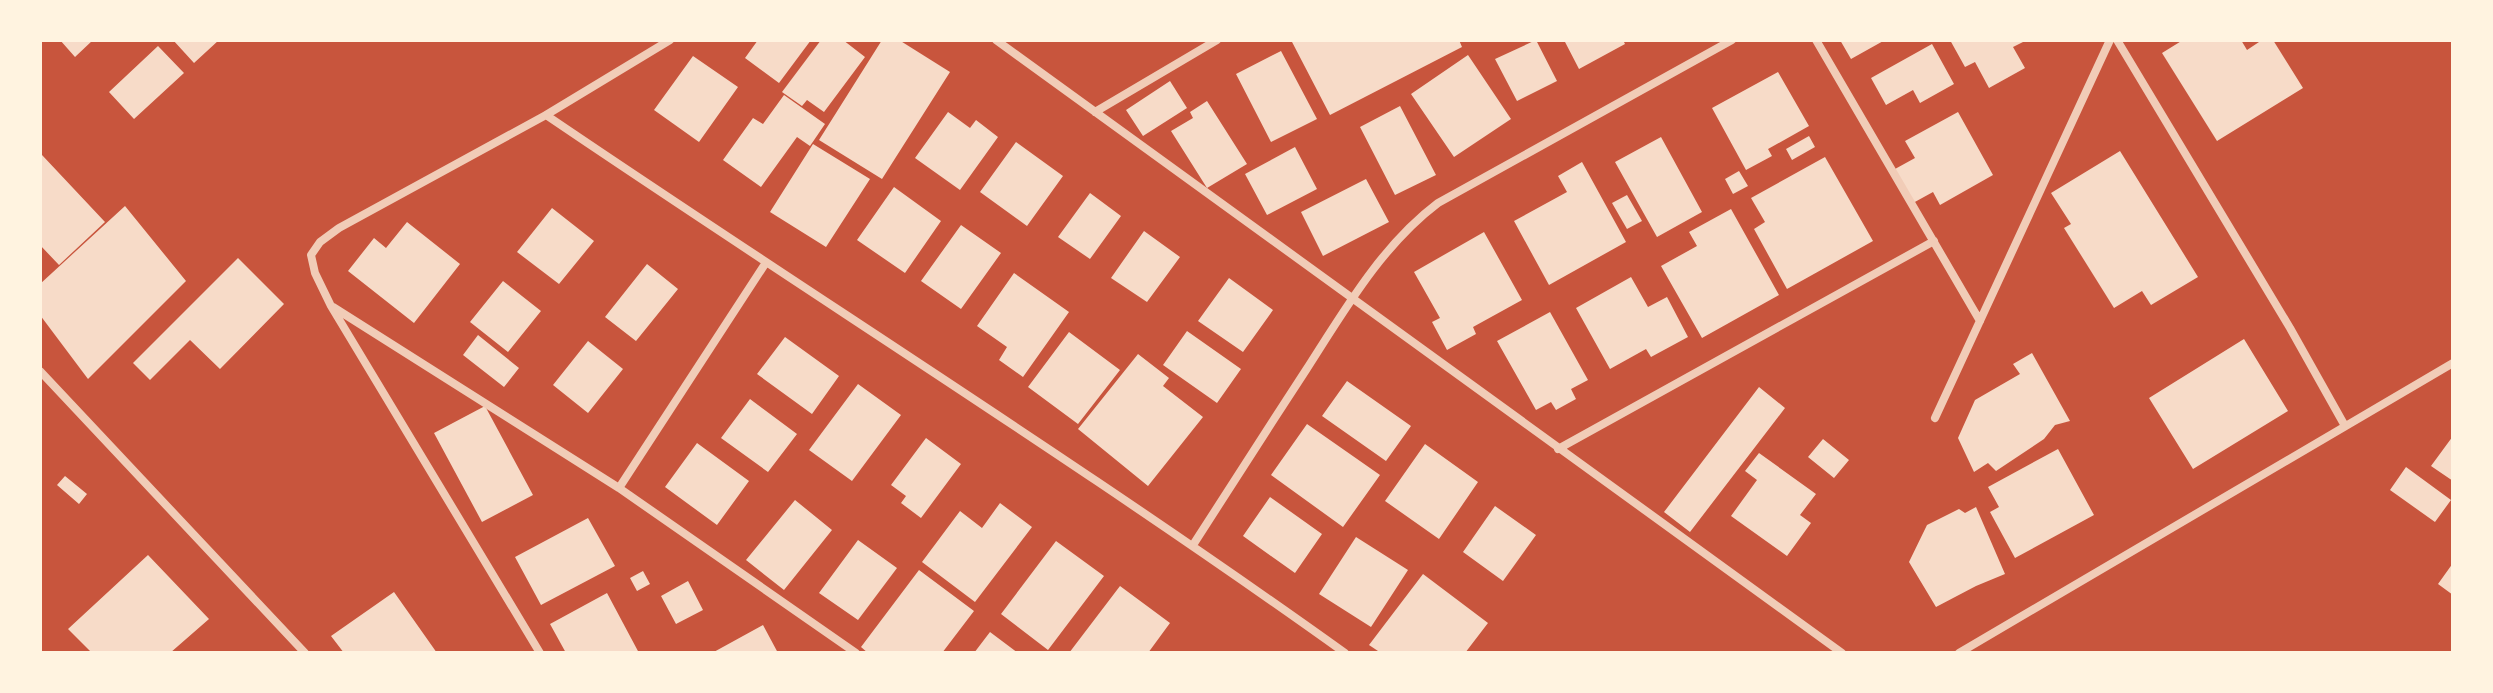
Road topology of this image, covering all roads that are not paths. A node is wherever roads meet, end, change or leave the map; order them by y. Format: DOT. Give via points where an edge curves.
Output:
graph roads {
  1 [pos="670,40"];
  2 [pos="996,40"];
  3 [pos="1217,40"];
  4 [pos="1732,40"];
  5 [pos="1816,40"];
  6 [pos="2110,40"];
  7 [pos="2117,40"];
  8 [pos="1095,112"];
  9 [pos="546,115"];
  10 [pos="1934,241"];
  11 [pos="765,264"];
  12 [pos="1352,298"];
  13 [pos="331,306"];
  14 [pos="1980,321"];
  15 [pos="2453,363"];
  16 [pos="40,371"];
  17 [pos="1935,418"];
  18 [pos="2345,426"];
  19 [pos="1558,449"];
  20 [pos="619,488"];
  21 [pos="1193,545"];
  22 [pos="305,653"];
  23 [pos="540,653"];
  24 [pos="856,653"];
  25 [pos="1345,653"];
  26 [pos="1842,653"];
  27 [pos="1959,653"];
  1 -- 9 [label="street"];
  2 -- 8 [label="street"];
  3 -- 8 [label="street"];
  4 -- 12 [label="street" via="1438,203 1401,236"];
  5 -- 10 [label="street"];
  6 -- 14 [label="street"];
  7 -- 18 [label="street"];
  8 -- 12 [label="street"];
  9 -- 11 [label="street"];
  9 -- 13 [label="street" via="320,242 311,262"];
  10 -- 14 [label="street"];
  10 -- 19 [label="street"];
  11 -- 20 [label="street"];
  11 -- 21 [label="street"];
  12 -- 19 [label="street"];
  12 -- 21 [label="street"];
  13 -- 20 [label="street"];
  13 -- 23 [label="street"];
  14 -- 17 [label="street"];
  15 -- 18 [label="street"];
  16 -- 22 [label="street"];
  18 -- 27 [label="street"];
  19 -- 26 [label="street"];
  20 -- 24 [label="street"];
  21 -- 25 [label="street"];
}
